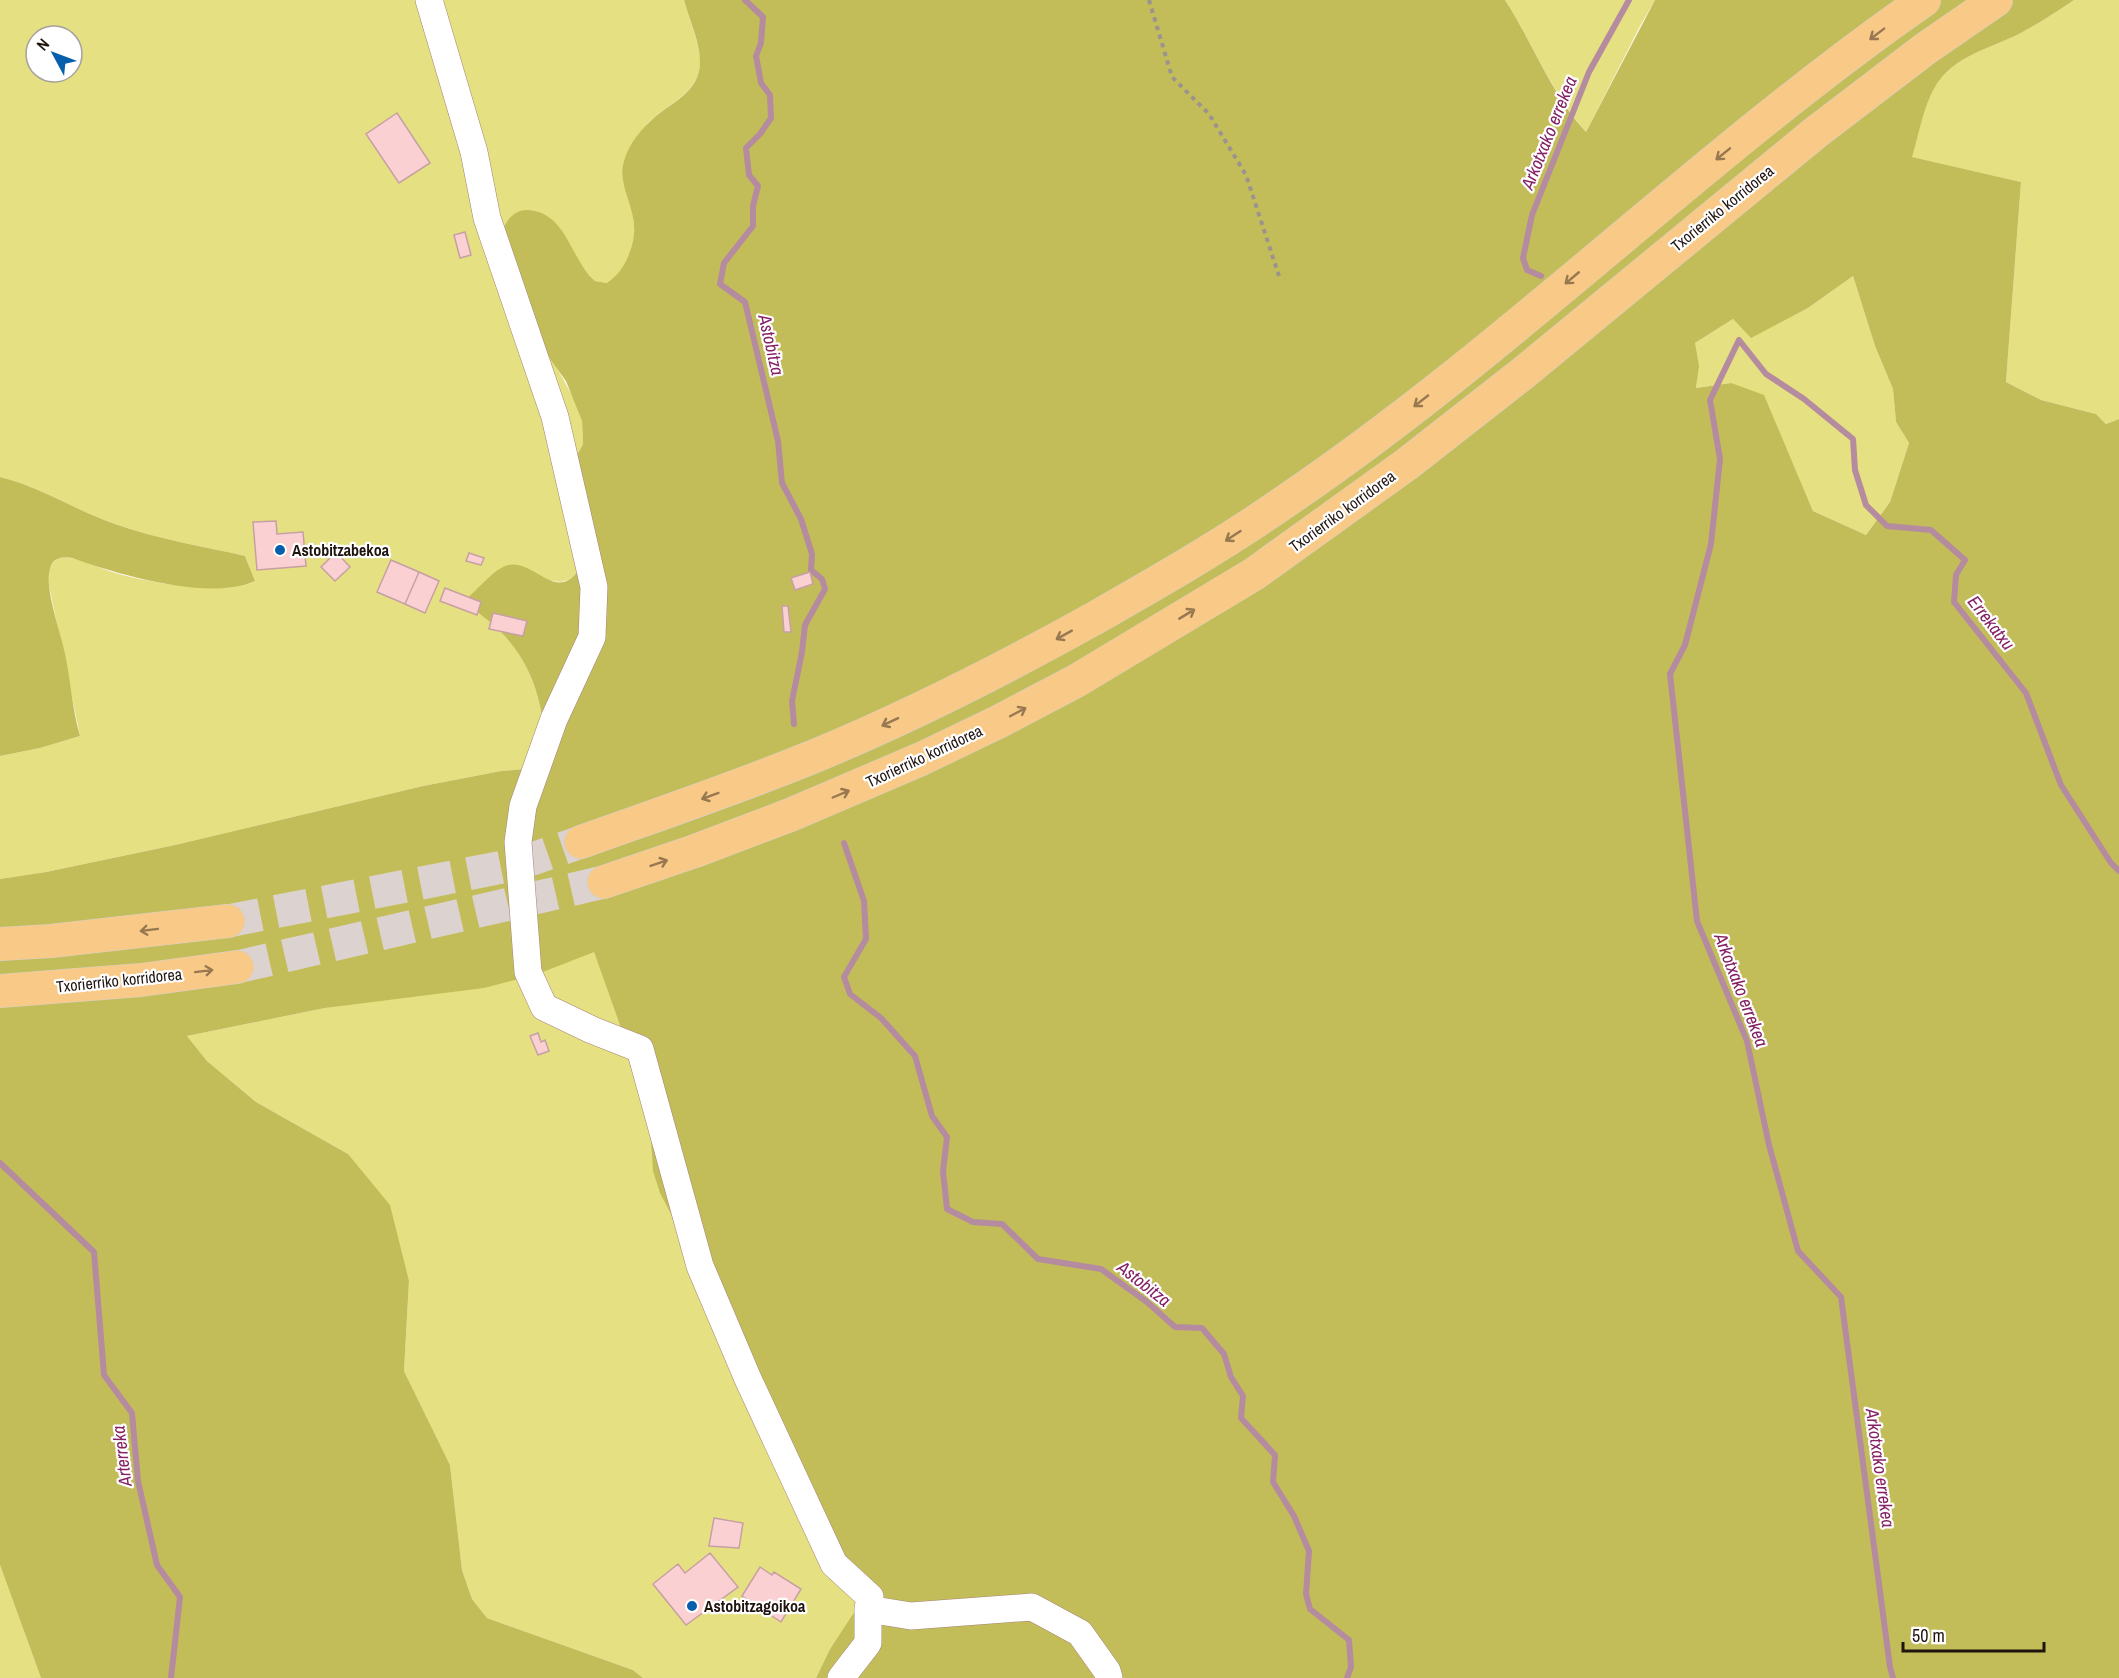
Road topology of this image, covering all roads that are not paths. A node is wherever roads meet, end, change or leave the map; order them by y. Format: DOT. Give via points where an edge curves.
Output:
graph roads {
  1 [pos="429,0"];
  2 [pos="1924,0"];
  3 [pos="1996,0"];
  4 [pos="581,842"];
  5 [pos="604,882"];
  6 [pos="228,921"];
  7 [pos="0,934"];
  8 [pos="51,941"];
  9 [pos="0,944"];
  10 [pos="237,967"];
  11 [pos="0,992"];
  12 [pos="868,1610"];
  13 [pos="841,1678"];
  14 [pos="1109,1678"];
  1 -- 12 [label="street" via="474,152 487,218 555,417 594,587 592,638 554,719 523,806 518,842 528,972 544,1007 640,1049 700,1266 834,1564 870,1597"];
  2 -- 4 [label="highway, one-way" via="1781,108 1383,431 1282,505 1193,562 980,679 826,751"];
  5 -- 3 [label="highway, Txorierriko korridorea, one-way" via="790,815 921,759 1076,681 1254,574 1407,464 1815,133"];
  6 -- 8 [label="highway, one-way"];
  7 -- 8 [label="highway"];
  8 -- 9 [label="highway"];
  11 -- 10 [label="highway, Txorierriko korridorea, one-way"];
  12 -- 13 [label="street" via="868,1642"];
  12 -- 14 [label="street" via="911,1616 1032,1607 1080,1633"];
}
